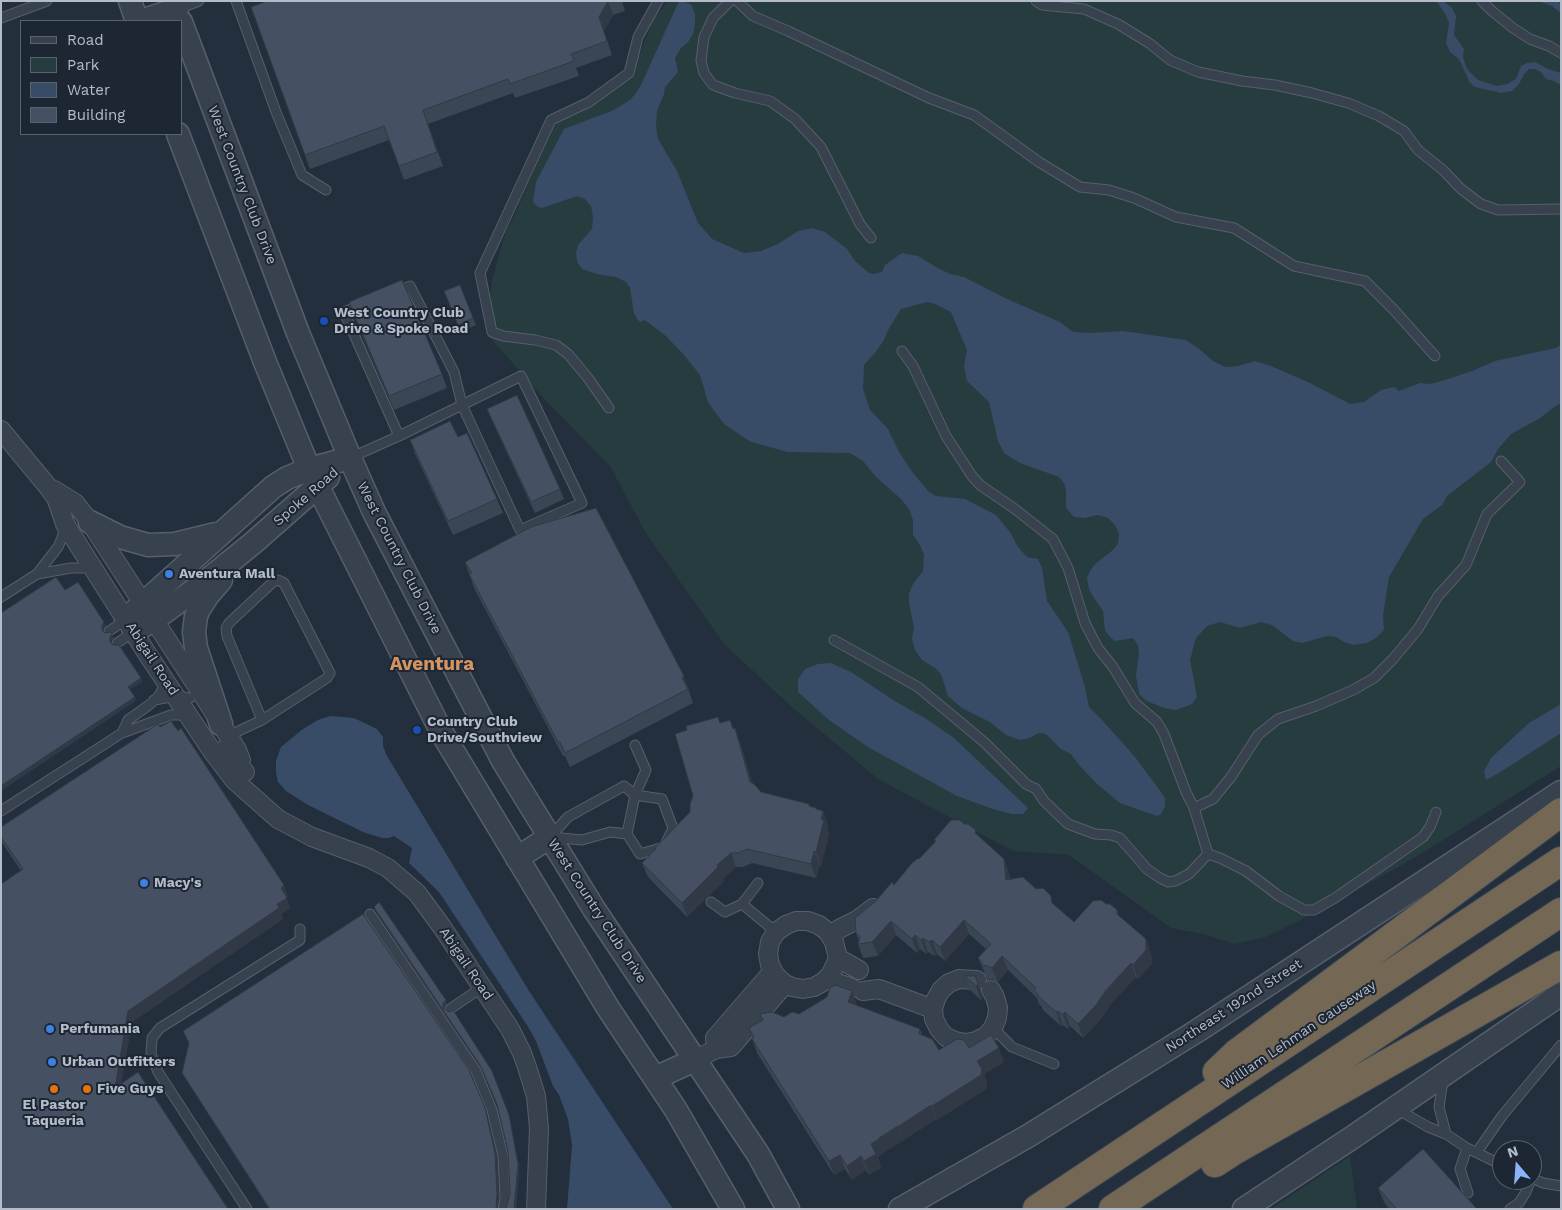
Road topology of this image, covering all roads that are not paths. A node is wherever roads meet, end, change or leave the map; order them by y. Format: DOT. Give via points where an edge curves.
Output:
graph roads {
  1 [pos="47,1"];
  2 [pos="130,1"];
  3 [pos="198,1"];
  4 [pos="236,1"];
  5 [pos="658,1"];
  6 [pos="730,1"];
  7 [pos="737,1"];
  8 [pos="1036,1"];
  9 [pos="1482,1"];
  10 [pos="178,13"];
  11 [pos="1,18"];
  12 [pos="139,20"];
  13 [pos="144,20"];
  14 [pos="182,24"];
  15 [pos="1561,53"];
  16 [pos="178,135"];
  17 [pos="326,190"];
  18 [pos="1561,208"];
  19 [pos="871,238"];
  20 [pos="385,296"];
  21 [pos="369,302"];
  22 [pos="902,351"];
  23 [pos="1435,356"];
  24 [pos="462,405"];
  25 [pos="609,408"];
  26 [pos="1,430"];
  27 [pos="399,436"];
  28 [pos="350,458"];
  29 [pos="1501,461"];
  30 [pos="314,477"];
  31 [pos="53,494"];
  32 [pos="90,522"];
  33 [pos="65,524"];
  34 [pos="222,533"];
  35 [pos="253,543"];
  36 [pos="93,568"];
  37 [pos="37,574"];
  38 [pos="1,597"];
  39 [pos="133,623"];
  40 [pos="834,640"];
  41 [pos="180,698"];
  42 [pos="154,700"];
  43 [pos="262,720"];
  44 [pos="225,730"];
  45 [pos="122,733"];
  46 [pos="635,745"];
  47 [pos="245,772"];
  48 [pos="1561,792"];
  49 [pos="635,794"];
  50 [pos="264,807"];
  51 [pos="1194,808"];
  52 [pos="1,811"];
  53 [pos="1436,812"];
  54 [pos="1561,812"];
  55 [pos="627,834"];
  56 [pos="550,837"];
  57 [pos="1208,854"];
  58 [pos="517,858"];
  59 [pos="1561,861"];
  60 [pos="758,883"];
  61 [pos="711,902"];
  62 [pos="742,904"];
  63 [pos="872,908"];
  64 [pos="1561,912"];
  65 [pos="370,914"];
  66 [pos="300,930"];
  67 [pos="776,932"];
  68 [pos="830,936"];
  69 [pos="838,958"];
  70 [pos="1561,965"];
  71 [pos="779,978"];
  72 [pos="826,979"];
  73 [pos="865,982"];
  74 [pos="481,988"];
  75 [pos="1561,994"];
  76 [pos="450,1009"];
  77 [pos="933,1009"];
  78 [pos="993,1028"];
  79 [pos="1561,1045"];
  80 [pos="695,1060"];
  81 [pos="1054,1064"];
  82 [pos="1444,1075"];
  83 [pos="655,1078"];
  84 [pos="1396,1108"];
  85 [pos="1446,1134"];
  86 [pos="1132,1146"];
  87 [pos="1467,1148"];
  88 [pos="1476,1152"];
  89 [pos="1492,1160"];
  90 [pos="1542,1183"];
  91 [pos="1561,1186"];
  92 [pos="1527,1190"];
  93 [pos="1468,1193"];
  94 [pos="247,1209"];
  95 [pos="503,1209"];
  96 [pos="536,1209"];
  97 [pos="733,1209"];
  98 [pos="788,1209"];
  99 [pos="900,1209"];
  100 [pos="1037,1209"];
  101 [pos="1114,1209"];
  102 [pos="1145,1209"];
  103 [pos="1244,1209"];
  104 [pos="1510,1209"];
  1 -- 11 [label="lane"];
  2 -- 12 [label="street"];
  3 -- 10 [label="lane"];
  4 -- 17 [label="lane" via="302,175"];
  5 -- 25 [label="lane" via="638,37 629,73 589,102 551,120 480,274 492,332 556,345 568,354"];
  6 -- 19 [label="lane" via="713,18 704,37 701,61 704,73 714,85 770,101 795,119 821,147 860,224"];
  7 -- 23 [label="lane" via="753,16 929,98 974,115 1080,187 1109,190 1134,198 1176,218 1234,228 1294,266 1365,281"];
  8 -- 18 [label="lane" via="1042,5 1084,9 1118,24 1150,43 1170,60 1198,72 1312,93 1380,116 1404,132 1418,150 1481,204 1498,210"];
  9 -- 15 [label="lane" via="1513,28"];
  10 -- 13 [label="street"];
  14 -- 28 [label="street, West Country Club Drive" via="295,325"];
  16 -- 30 [label="street" via="265,362"];
  20 -- 24 [label="lane" via="410,286 454,372"];
  21 -- 27 [label="lane" via="344,312"];
  22 -- 51 [label="lane" via="913,366 946,436 972,476 1053,539 1068,568 1085,622 1098,648 1134,703 1157,722"];
  24 -- 24 [label="lane" via="521,376 582,503 520,530"];
  24 -- 27 [label="lane"];
  26 -- 31 [label="street, Abigail Road"];
  27 -- 28 [label="lane"];
  28 -- 30 [label="street, Spoke Road"];
  28 -- 56 [label="street, West Country Club Drive" via="374,512 503,761"];
  29 -- 51 [label="lane" via="1520,482 1487,514 1466,564 1438,596 1418,629 1393,659 1374,678 1353,690 1278,719 1258,735 1213,799"];
  30 -- 34 [label="street, Spoke Road" via="287,478"];
  30 -- 35 [label="street, Spoke Road"];
  30 -- 58 [label="street" via="442,733"];
  31 -- 32 [label="street, Abigail Road" via="75,503"];
  31 -- 33 [label="street, Abigail Road"];
  31 -- 39 [label="street, Abigail Road" via="74,521"];
  32 -- 34 [label="street" via="120,538 156,546"];
  32 -- 39 [label="street, Abigail Road"];
  33 -- 36 [label="street, Abigail Road"];
  33 -- 37 [label="lane" via="58,547"];
  34 -- 39 [label="street, Spoke Road"];
  35 -- 39 [label="street, Spoke Road" via="203,584"];
  35 -- 44 [label="street" via="208,595 195,624 196,648"];
  36 -- 37 [label="lane"];
  36 -- 39 [label="street, Abigail Road"];
  37 -- 38 [label="lane"];
  39 -- 41 [label="street, Abigail Road"];
  39 -- 41 [label="street, Abigail Road"];
  39 -- 44 [label="street, Abigail Road"];
  40 -- 57 [label="lane" via="918,688 984,742 1026,784 1036,789 1068,824 1095,834 1120,838 1147,869 1160,878 1175,882 1189,874"];
  41 -- 42 [label="lane"];
  41 -- 42 [label="lane" via="159,696"];
  41 -- 45 [label="lane" via="171,715"];
  41 -- 47 [label="street, Abigail Road"];
  41 -- 50 [label="street, Abigail Road" via="234,780"];
  42 -- 45 [label="lane" via="128,720"];
  43 -- 43 [label="lane" via="330,673 284,583 278,580 226,628"];
  43 -- 44 [label="lane"];
  44 -- 47 [label="street, Abigail Road"];
  45 -- 52 [label="lane"];
  46 -- 49 [label="lane" via="646,770"];
  47 -- 50 [label="street, Abigail Road"];
  48 -- 99 [label="street, Northeast 192nd Street" via="1197,1031 1028,1136"];
  49 -- 55 [label="lane"];
  49 -- 55 [label="lane" via="662,799 673,828 664,847 640,854"];
  49 -- 56 [label="lane" via="624,786 568,817"];
  50 -- 74 [label="street, Abigail Road" via="304,833 388,868 426,904"];
  51 -- 57 [label="lane"];
  53 -- 57 [label="lane" via="1424,837 1314,910 1304,910 1246,871"];
  54 -- 86 [label="highway" via="1237,1054"];
  55 -- 56 [label="lane" via="610,832 582,840"];
  56 -- 58 [label="street"];
  56 -- 80 [label="street, West Country Club Drive"];
  58 -- 83 [label="street" via="608,1008"];
  59 -- 86 [label="highway, William Lehman Causeway"];
  60 -- 62 [label="lane"];
  61 -- 62 [label="lane" via="725,912"];
  62 -- 67 [label="lane"];
  63 -- 68 [label="street"];
  64 -- 101 [label="highway"];
  65 -- 95 [label="lane" via="476,1071 492,1110 503,1156"];
  66 -- 94 [label="lane" via="300,940 160,1028 152,1038 151,1054 158,1072"];
  67 -- 68 [label="street" via="796,921 808,921 819,925"];
  67 -- 71 [label="street" via="768,954 770,965"];
  68 -- 69 [label="street"];
  69 -- 72 [label="street"];
  69 -- 73 [label="street"];
  70 -- 102 [label="highway" via="1235,1150"];
  71 -- 72 [label="street" via="792,987 803,989 814,987"];
  71 -- 80 [label="street" via="731,1047 716,1049"];
  72 -- 73 [label="street"];
  73 -- 77 [label="street"];
  74 -- 76 [label="lane"];
  74 -- 96 [label="street, Abigail Road" via="510,1029 522,1053 536,1096 540,1128"];
  75 -- 82 [label="street"];
  77 -- 78 [label="street" via="939,1029 955,1041 976,1041"];
  77 -- 78 [label="street" via="936,998 949,983 959,979 984,985 995,997 998,1008"];
  78 -- 81 [label="lane" via="1012,1047"];
  79 -- 88 [label="lane"];
  80 -- 83 [label="street"];
  80 -- 98 [label="street, West Country Club Drive" via="758,1154"];
  82 -- 84 [label="street"];
  82 -- 85 [label="lane" via="1439,1107"];
  83 -- 97 [label="street"];
  84 -- 85 [label="lane"];
  84 -- 103 [label="street"];
  85 -- 87 [label="lane"];
  86 -- 100 [label="highway, William Lehman Causeway"];
  87 -- 88 [label="lane"];
  87 -- 93 [label="lane" via="1460,1169"];
  88 -- 89 [label="lane"];
  90 -- 91 [label="lane"];
  92 -- 104 [label="lane"];
}
